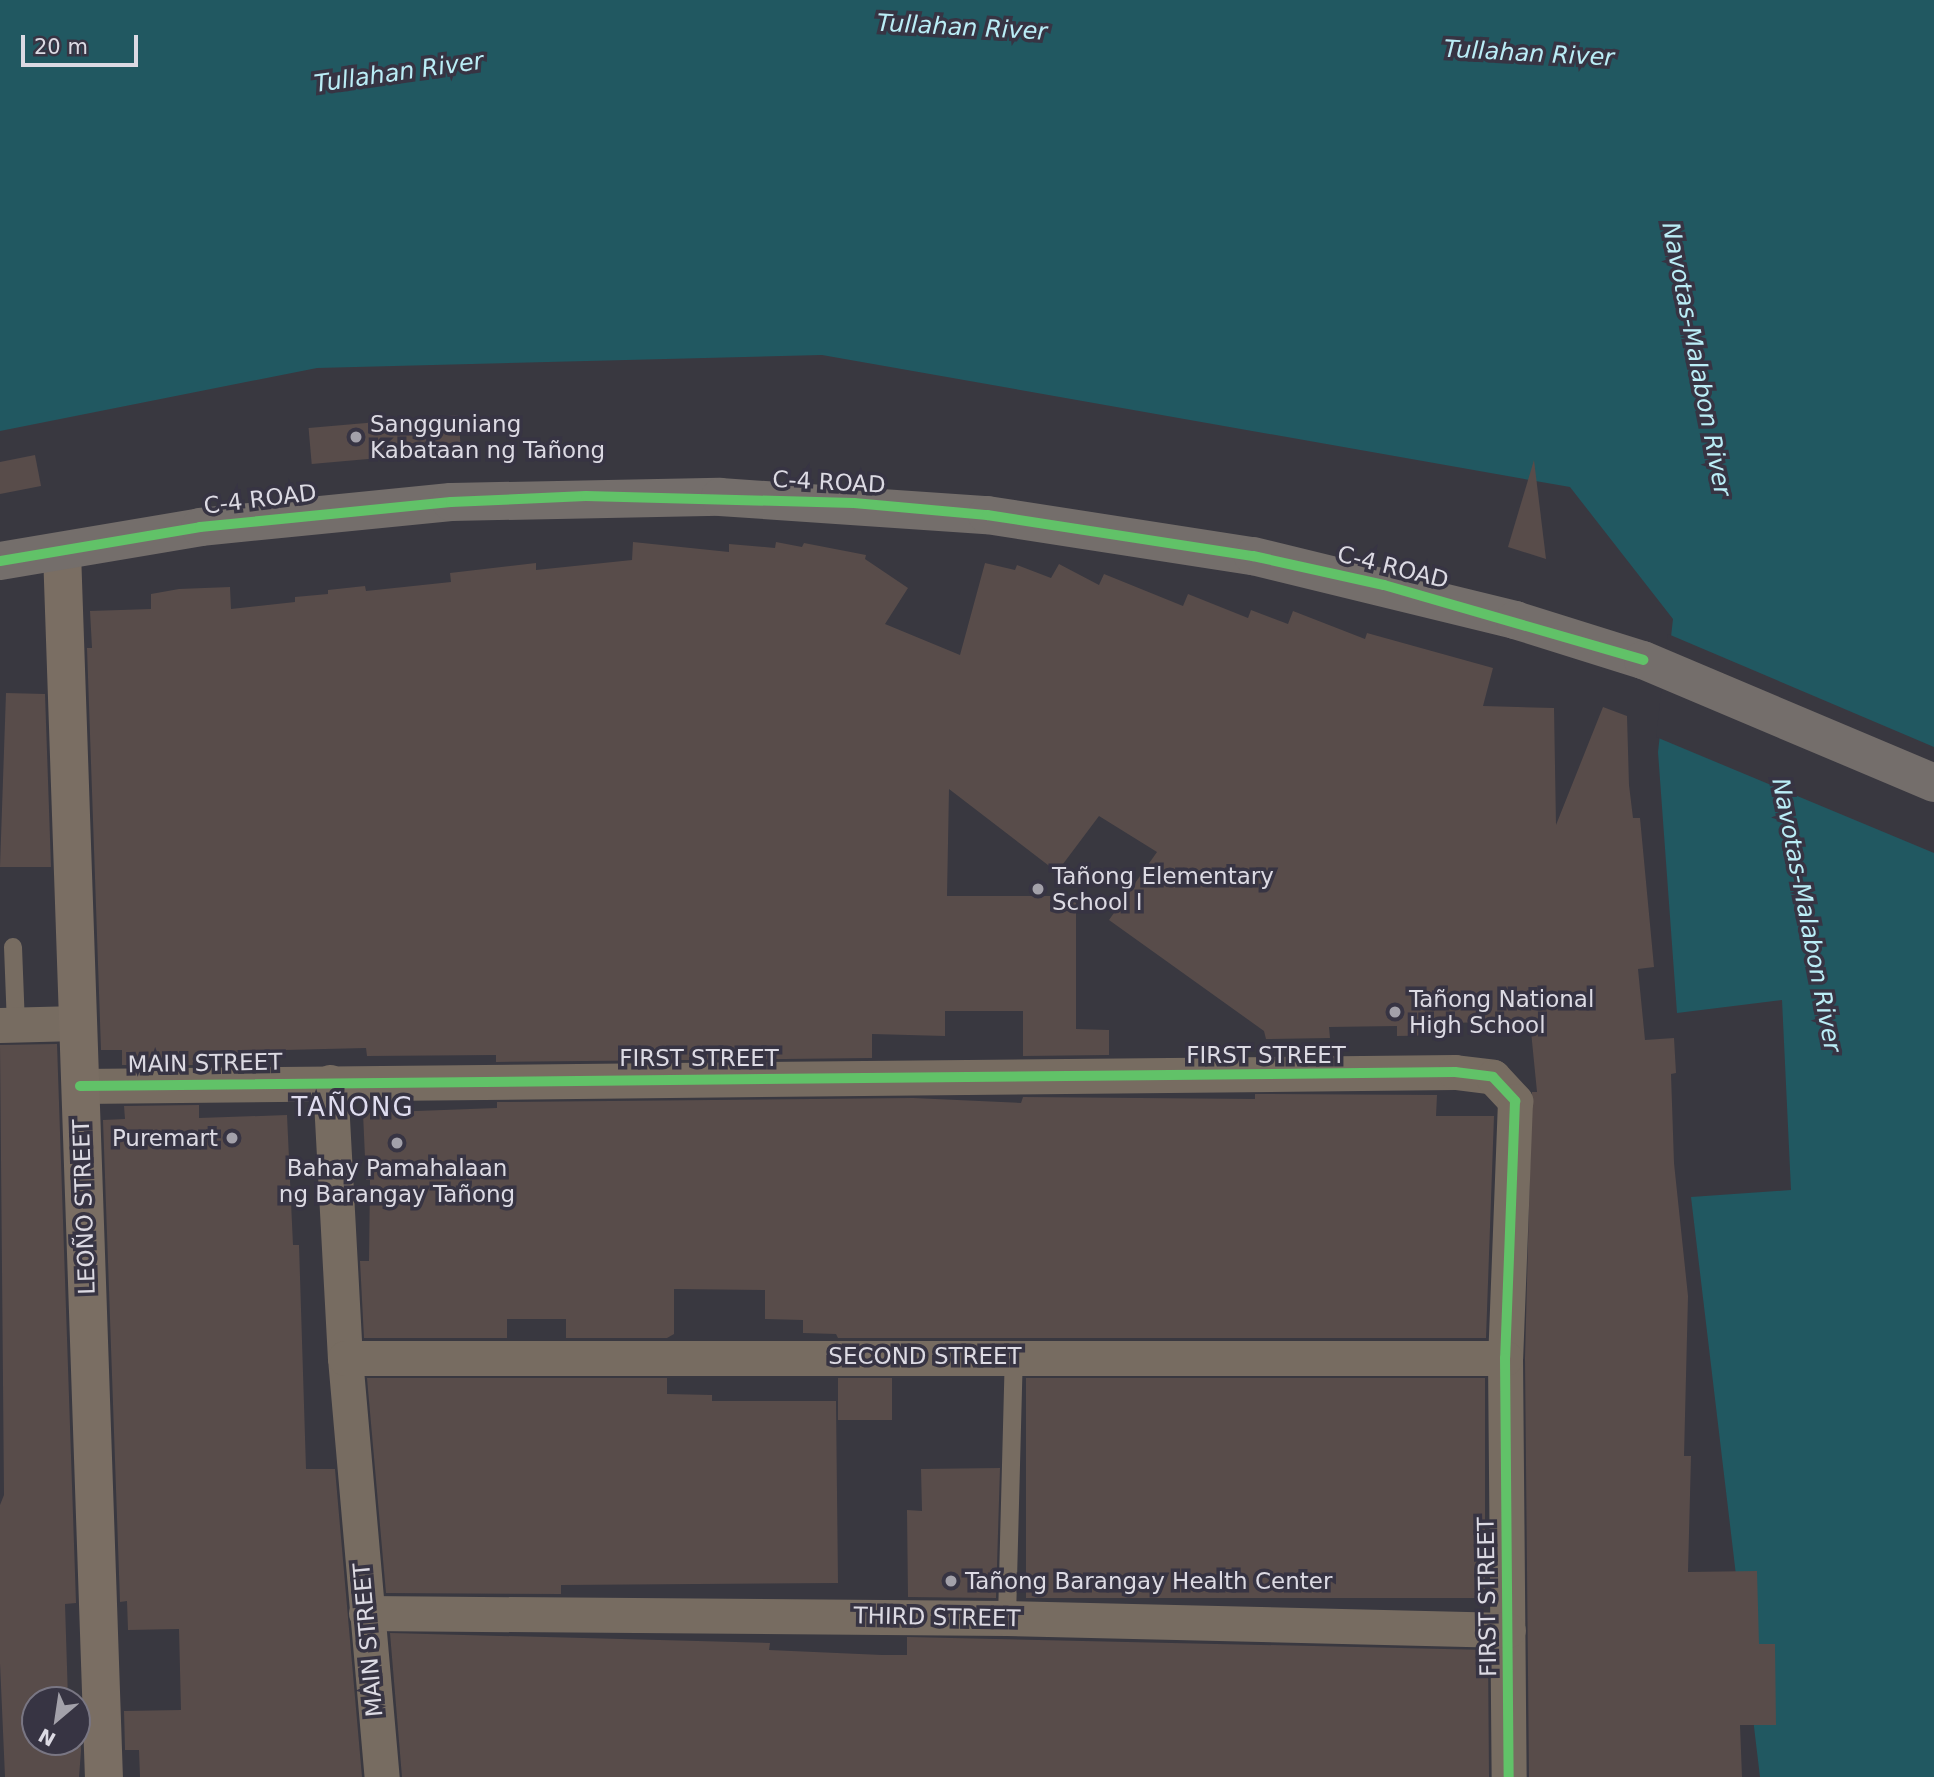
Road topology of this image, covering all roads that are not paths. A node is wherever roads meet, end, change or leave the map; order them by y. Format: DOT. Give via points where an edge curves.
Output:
graph roads {
  1 [pos="62,552"];
  2 [pos="0,561"];
  3 [pos="1934,783"];
  4 [pos="13,947"];
  5 [pos="78,1023"];
  6 [pos="8,1025"];
  7 [pos="330,1082"];
  8 [pos="80,1086"];
  9 [pos="1014,1357"];
  10 [pos="1506,1358"];
  11 [pos="345,1359"];
  12 [pos="366,1613"];
  13 [pos="1007,1618"];
  14 [pos="1508,1630"];
  15 [pos="104,1777"];
  16 [pos="382,1777"];
  17 [pos="1509,1777"];
  1 -- 2 [label="highway, C-4 ROAD"];
  1 -- 3 [label="highway, C-4 ROAD" via="201,527 452,502 586,496 854,503 1014,519 1253,556 1515,620 1666,670"];
  1 -- 5 [label="main road, LEOÑO STREET"];
  4 -- 6 [label="lane"];
  5 -- 6 [label="street"];
  5 -- 8 [label="main road, LEOÑO STREET"];
  7 -- 8 [label="street, MAIN STREET"];
  7 -- 10 [label="street, FIRST STREET" via="1455,1072 1493,1077 1515,1101"];
  7 -- 11 [label="street, MAIN STREET"];
  8 -- 15 [label="main road, LEOÑO STREET"];
  9 -- 10 [label="street, SECOND STREET"];
  9 -- 11 [label="street, SECOND STREET"];
  9 -- 13 [label="lane"];
  10 -- 14 [label="street, FIRST STREET"];
  11 -- 12 [label="street, MAIN STREET"];
  12 -- 13 [label="street, THIRD STREET"];
  12 -- 16 [label="street, MAIN STREET"];
  13 -- 14 [label="street, THIRD STREET"];
  14 -- 17 [label="street, FIRST STREET"];
}
